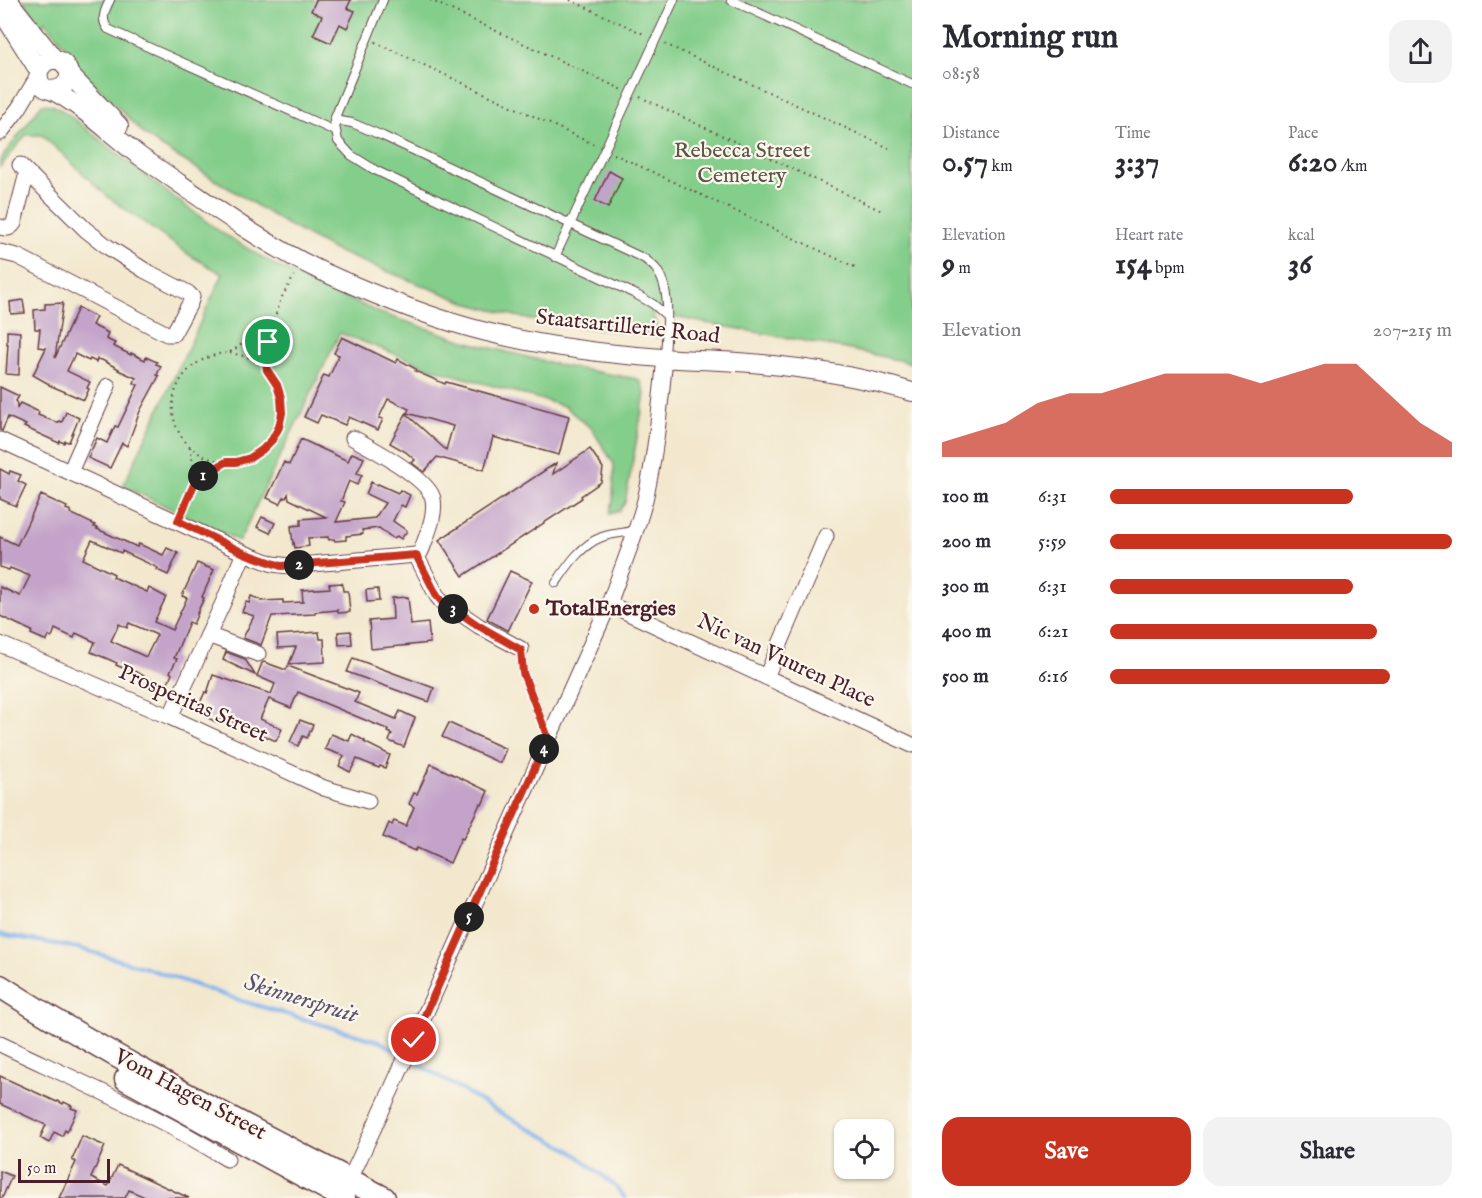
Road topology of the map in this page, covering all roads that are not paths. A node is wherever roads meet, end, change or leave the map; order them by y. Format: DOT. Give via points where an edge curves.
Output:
graph roads {
  1 [pos="8,0"];
  2 [pos="110,0"];
  3 [pos="383,0"];
  4 [pos="674,0"];
  5 [pos="731,0"];
  6 [pos="0,9"];
  7 [pos="55,60"];
  8 [pos="69,74"];
  9 [pos="44,81"];
  10 [pos="912,84"];
  11 [pos="334,120"];
  12 [pos="335,131"];
  13 [pos="0,134"];
  14 [pos="162,171"];
  15 [pos="572,224"];
  16 [pos="0,227"];
  17 [pos="0,252"];
  18 [pos="555,257"];
  19 [pos="667,315"];
  20 [pos="665,358"];
  21 [pos="108,386"];
  22 [pos="912,392"];
  23 [pos="353,438"];
  24 [pos="0,440"];
  25 [pos="70,472"];
  26 [pos="634,531"];
  27 [pos="826,536"];
  28 [pos="244,553"];
  29 [pos="416,555"];
  30 [pos="556,583"];
  31 [pos="609,604"];
  32 [pos="208,635"];
  33 [pos="0,644"];
  34 [pos="521,650"];
  35 [pos="258,654"];
  36 [pos="766,677"];
  37 [pos="170,717"];
  38 [pos="548,738"];
  39 [pos="912,745"];
  40 [pos="368,801"];
  41 [pos="0,986"];
  42 [pos="0,1000"];
  43 [pos="0,1044"];
  44 [pos="226,1159"];
  45 [pos="344,1193"];
  46 [pos="384,1198"];
  1 -- 7 [label="street"];
  2 -- 12 [label="lane" via="104,16 108,29"];
  3 -- 11 [label="lane"];
  4 -- 15 [label="lane"];
  5 -- 10 [label="lane"];
  6 -- 9 [label="street, Staatsartillerie Road"];
  7 -- 8 [label="street" via="63,63"];
  7 -- 9 [label="street" via="45,62"];
  8 -- 9 [label="street" via="59,89"];
  8 -- 14 [label="street, Staatsartillerie Road"];
  9 -- 13 [label="street" via="38,93 19,108"];
  9 -- 14 [label="street, Staatsartillerie Road"];
  11 -- 12 [label="lane"];
  11 -- 15 [label="lane" via="366,129"];
  12 -- 18 [label="lane" via="338,141 351,155 375,170"];
  14 -- 20 [label="street, Staatsartillerie Road" via="280,249 385,299 455,323 537,344"];
  15 -- 18 [label="lane"];
  15 -- 19 [label="lane" via="645,259 655,268 665,288"];
  16 -- 17 [label="street" via="11,228 14,224 24,169 108,247 192,297 173,334 166,334 17,256"];
  18 -- 19 [label="lane" via="637,295"];
  19 -- 20 [label="lane"];
  20 -- 22 [label="street, Staatsartillerie Road" via="807,369"];
  20 -- 26 [label="street" via="652,465"];
  21 -- 25 [label="street"];
  23 -- 29 [label="street" via="392,460 431,493 433,513 422,549"];
  24 -- 25 [label="street"];
  25 -- 28 [label="street"];
  26 -- 30 [label="lane" via="603,536 588,544"];
  26 -- 31 [label="street"];
  27 -- 36 [label="street"];
  28 -- 29 [label="street" via="281,566"];
  28 -- 32 [label="street"];
  29 -- 34 [label="street" via="437,596 446,605"];
  31 -- 36 [label="street, Nic van Vuuren Place"];
  31 -- 38 [label="street"];
  32 -- 35 [label="street"];
  32 -- 37 [label="street"];
  33 -- 37 [label="street, Prosperitas Street"];
  34 -- 38 [label="lane" via="523,673"];
  36 -- 39 [label="street, Nic van Vuuren Place"];
  37 -- 40 [label="street, Prosperitas Street" via="324,788"];
  38 -- 45 [label="street"];
  41 -- 45 [label="main road, Vom Hagen Street"];
  42 -- 45 [label="main road, Vom Hagen Street" via="127,1080"];
  43 -- 44 [label="street, Vom Hagen Street" via="153,1117"];
  45 -- 46 [label="main road, Vom Hagen Street"];
}
